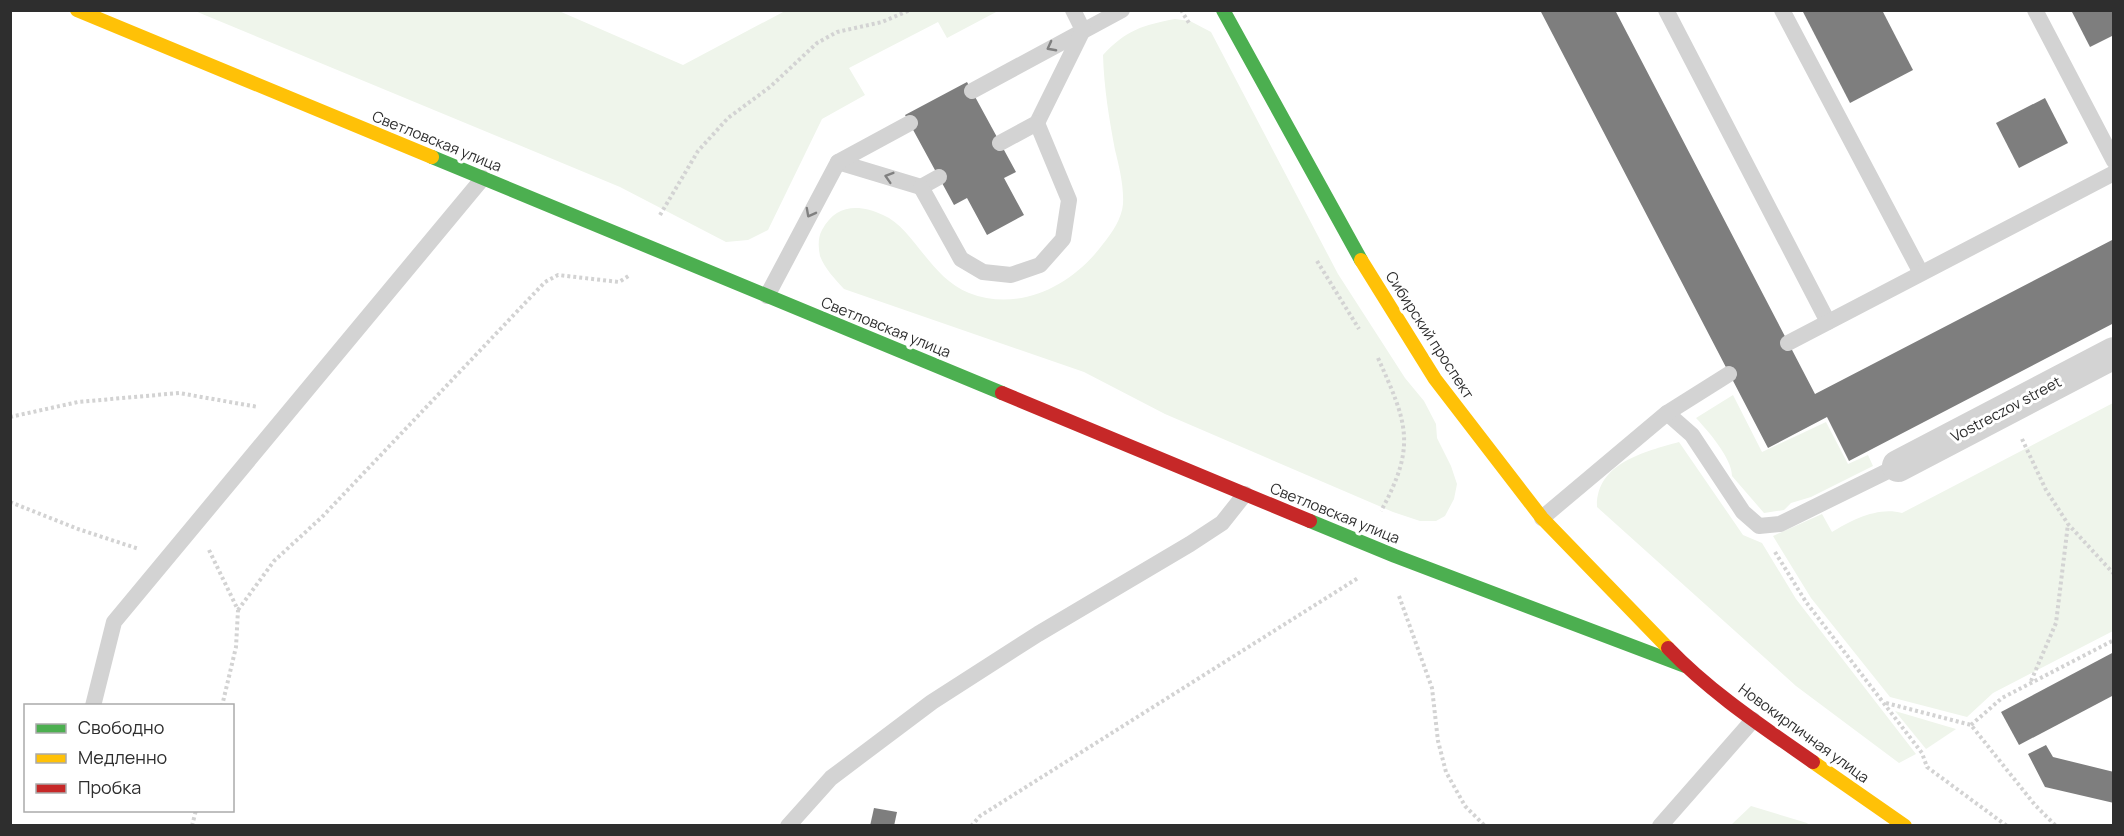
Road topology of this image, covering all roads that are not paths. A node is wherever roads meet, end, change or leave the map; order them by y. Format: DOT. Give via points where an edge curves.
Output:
graph roads {
  1 [pos="77,10"];
  2 [pos="1073,10"];
  3 [pos="1122,10"];
  4 [pos="1223,10"];
  5 [pos="1666,10"];
  6 [pos="1782,10"];
  7 [pos="2035,10"];
  8 [pos="1083,30"];
  9 [pos="972,90"];
  10 [pos="909,123"];
  11 [pos="1037,123"];
  12 [pos="1000,143"];
  13 [pos="2114,161"];
  14 [pos="837,162"];
  15 [pos="2114,173"];
  16 [pos="939,177"];
  17 [pos="483,178"];
  18 [pos="921,187"];
  19 [pos="1922,273"];
  20 [pos="767,296"];
  21 [pos="1828,322"];
  22 [pos="1788,343"];
  23 [pos="2114,353"];
  24 [pos="1729,374"];
  25 [pos="1667,413"];
  26 [pos="1898,466"];
  27 [pos="1245,494"];
  28 [pos="1542,518"];
  29 [pos="1685,666"];
  30 [pos="93,704"];
  31 [pos="1753,720"];
  32 [pos="788,825"];
  33 [pos="1660,825"];
  34 [pos="1905,825"];
  1 -- 17 [label="street, Светловская улица"];
  2 -- 8 [label="lane"];
  3 -- 8 [label="lane"];
  4 -- 28 [label="street, Сибирский проспект" via="1344,232 1429,369"];
  5 -- 21 [label="lane"];
  6 -- 19 [label="lane"];
  7 -- 13 [label="lane"];
  8 -- 9 [label="lane, one-way"];
  8 -- 11 [label="lane"];
  10 -- 14 [label="lane"];
  11 -- 12 [label="lane"];
  11 -- 18 [label="lane" via="1069,200 1063,239 1040,265 1011,275 983,272 961,259"];
  18 -- 14 [label="lane, one-way"];
  14 -- 20 [label="lane, one-way"];
  15 -- 19 [label="lane"];
  16 -- 18 [label="lane"];
  17 -- 20 [label="street, Светловская улица"];
  17 -- 30 [label="lane" via="114,622"];
  19 -- 21 [label="lane"];
  20 -- 27 [label="street, Светловская улица"];
  21 -- 22 [label="lane"];
  23 -- 26 [label="street, Vostreczov street"];
  24 -- 25 [label="lane"];
  25 -- 26 [label="lane" via="1692,435 1743,512 1759,526 1790,520"];
  25 -- 28 [label="lane"];
  27 -- 29 [label="street, Светловская улица" via="1395,556"];
  27 -- 32 [label="lane" via="1222,523 932,702 831,778"];
  28 -- 29 [label="street, Сибирский проспект"];
  29 -- 31 [label="street, Новокирпичная улица"];
  31 -- 33 [label="lane"];
  31 -- 34 [label="street, Новокирпичная улица"];
}
